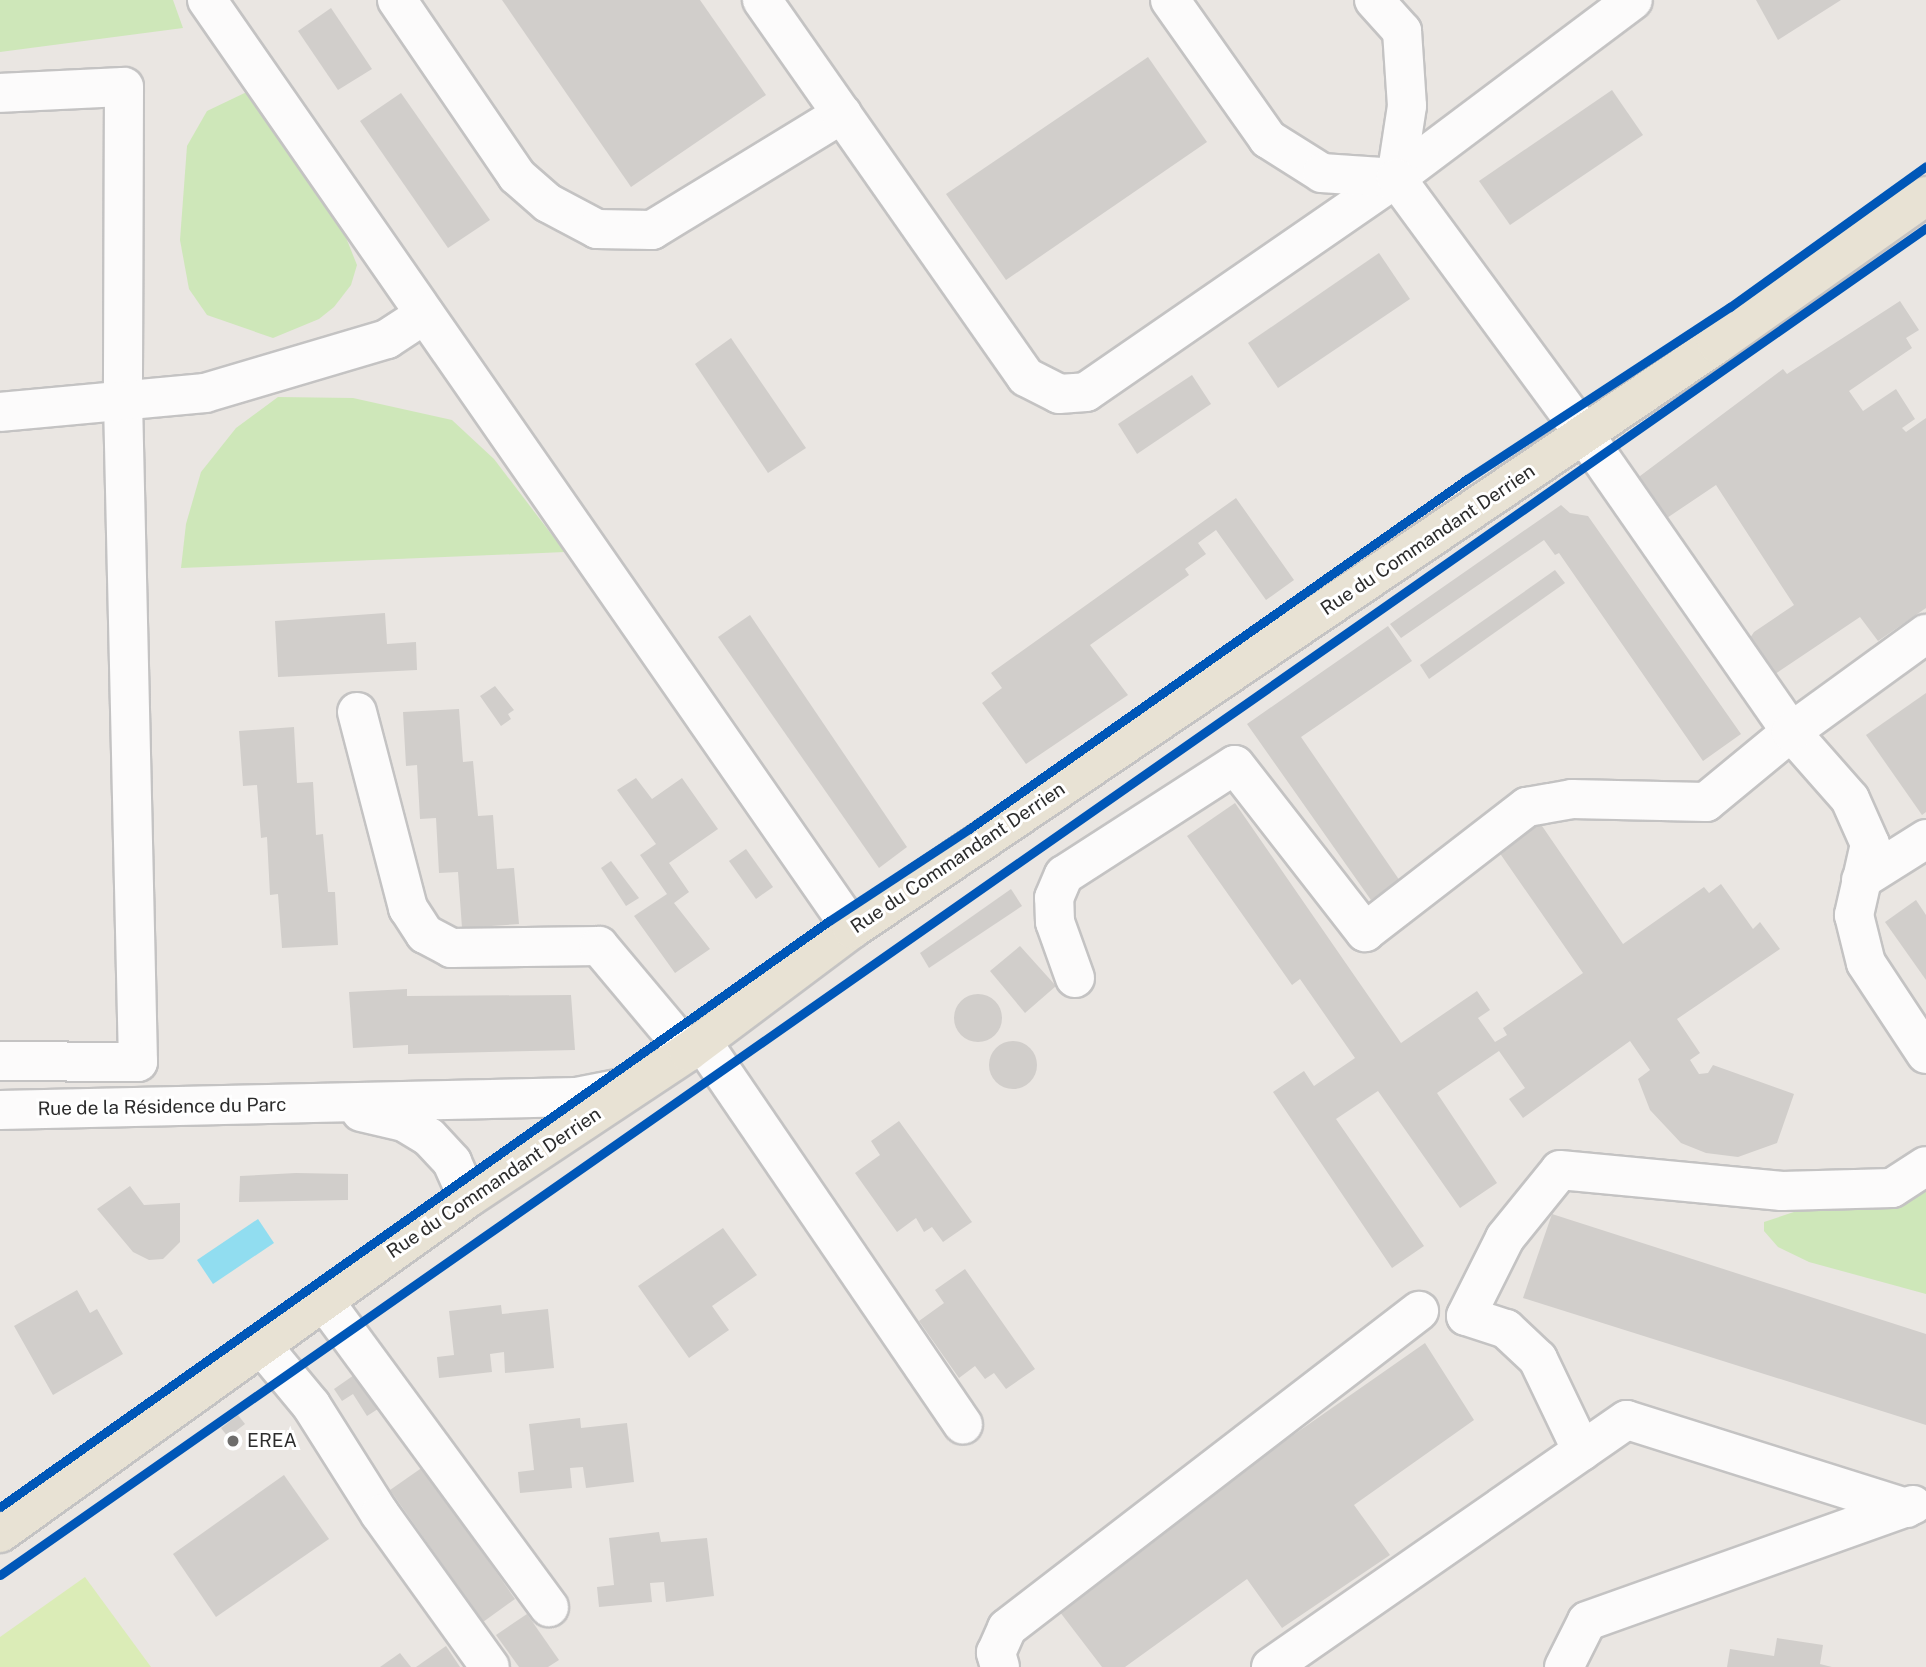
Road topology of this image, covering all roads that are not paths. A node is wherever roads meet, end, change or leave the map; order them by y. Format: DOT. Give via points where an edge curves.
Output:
graph roads {
  1 [pos="207,0"];
  2 [pos="397,0"];
  3 [pos="762,0"];
  4 [pos="1170,0"];
  5 [pos="1374,0"];
  6 [pos="1633,0"];
  7 [pos="0,93"];
  8 [pos="842,114"];
  9 [pos="1396,178"];
  10 [pos="1926,196"];
  11 [pos="425,314"];
  12 [pos="123,401"];
  13 [pos="0,412"];
  14 [pos="1584,434"];
  15 [pos="1926,634"];
  16 [pos="357,712"];
  17 [pos="1791,732"];
  18 [pos="1926,839"];
  19 [pos="1861,880"];
  20 [pos="852,929"];
  21 [pos="1075,978"];
  22 [pos="695,1047"];
  23 [pos="1926,1054"];
  24 [pos="0,1061"];
  25 [pos="643,1083"];
  26 [pos="324,1105"];
  27 [pos="0,1110"];
  28 [pos="1926,1166"];
  29 [pos="468,1198"];
  30 [pos="324,1301"];
  31 [pos="1419,1311"];
  32 [pos="262,1346"];
  33 [pos="963,1425"];
  34 [pos="1582,1451"];
  35 [pos="1916,1504"];
  36 [pos="0,1533"];
  37 [pos="549,1607"];
  38 [pos="490,1667"];
  39 [pos="1000,1667"];
  40 [pos="1270,1667"];
  41 [pos="1564,1667"];
  1 -- 11 [label="street"];
  2 -- 8 [label="street" via="517,176 548,203 597,229 652,230"];
  3 -- 8 [label="street"];
  4 -- 9 [label="street" via="1268,139 1322,173"];
  5 -- 9 [label="street" via="1402,30 1406,106"];
  6 -- 9 [label="street"];
  7 -- 12 [label="street" via="124,87"];
  8 -- 9 [label="street" via="1026,376 1059,394 1086,392"];
  9 -- 14 [label="street"];
  10 -- 14 [label="main road, Rue du Commandant Derrien"];
  11 -- 12 [label="street" via="387,338 252,380 205,393"];
  11 -- 20 [label="street"];
  12 -- 13 [label="street"];
  12 -- 24 [label="street" via="138,1062"];
  14 -- 17 [label="street"];
  14 -- 20 [label="main road, Rue du Commandant Derrien"];
  15 -- 17 [label="street"];
  16 -- 22 [label="street" via="408,908 425,934 451,948 599,946"];
  17 -- 19 [label="street" via="1850,799 1870,844"];
  17 -- 21 [label="street" via="1706,802 1572,799 1527,807 1365,932 1235,765 1064,875 1054,898 1055,922"];
  18 -- 19 [label="street"];
  19 -- 23 [label="street" via="1854,915 1866,963"];
  20 -- 22 [label="main road, Rue du Commandant Derrien"];
  22 -- 25 [label="main road, Rue du Commandant Derrien"];
  22 -- 33 [label="street"];
  25 -- 26 [label="street, Rue de la Résidence du Parc" via="577,1097"];
  25 -- 29 [label="main road, Rue du Commandant Derrien"];
  26 -- 27 [label="street, Rue de la Résidence du Parc"];
  26 -- 29 [label="street, Rue de la Résidence du Parc" via="415,1127 452,1162"];
  28 -- 34 [label="street" via="1892,1188 1782,1191 1560,1170 1505,1238 1466,1316 1506,1329 1538,1359"];
  29 -- 30 [label="main road, Rue du Commandant Derrien"];
  30 -- 32 [label="main road, Rue du Commandant Derrien"];
  30 -- 37 [label="street"];
  31 -- 39 [label="street" via="1007,1628 996,1653"];
  32 -- 36 [label="main road, Rue du Commandant Derrien"];
  32 -- 38 [label="street" via="312,1405 380,1514"];
  34 -- 35 [label="street" via="1627,1420"];
  34 -- 40 [label="street"];
  35 -- 41 [label="street" via="1587,1621"];
}
